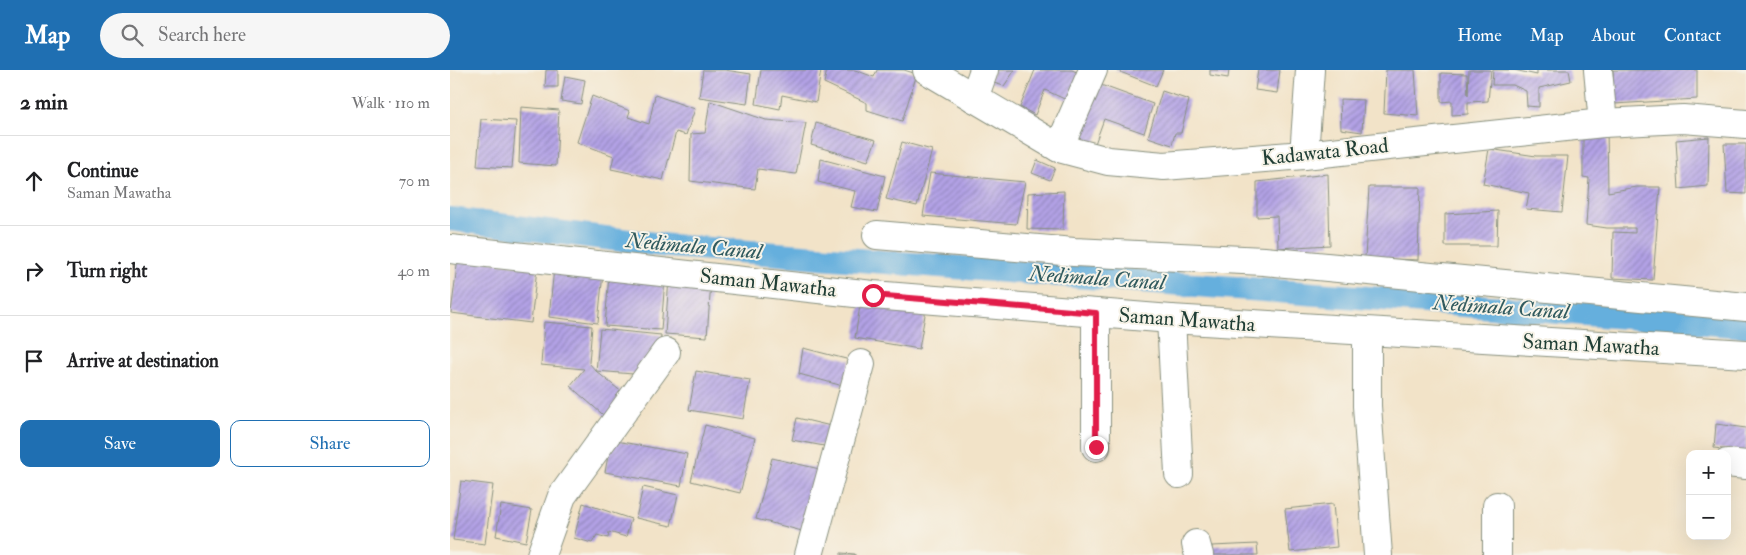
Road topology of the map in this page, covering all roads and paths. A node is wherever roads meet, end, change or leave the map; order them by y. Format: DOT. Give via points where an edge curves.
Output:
graph roads {
  1 [pos="984,70"];
  2 [pos="1093,70"];
  3 [pos="1310,70"];
  4 [pos="1598,70"];
  5 [pos="934,72"];
  6 [pos="974,98"];
  7 [pos="1603,122"];
  8 [pos="1746,124"];
  9 [pos="1059,148"];
  10 [pos="1304,155"];
  11 [pos="877,235"];
  12 [pos="450,249"];
  13 [pos="1746,307"];
  14 [pos="1096,313"];
  15 [pos="1171,319"];
  16 [pos="1366,332"];
  17 [pos="666,352"];
  18 [pos="1746,354"];
  19 [pos="861,364"];
  20 [pos="1096,447"];
  21 [pos="1731,463"];
  22 [pos="1746,465"];
  23 [pos="1179,474"];
  24 [pos="1497,506"];
  25 [pos="541,555"];
  26 [pos="810,555"];
  27 [pos="1378,555"];
  28 [pos="1497,555"];
  1 -- 6 [label="street"];
  2 -- 9 [label="street"];
  3 -- 10 [label="street"];
  4 -- 7 [label="street"];
  5 -- 6 [label="street, Kadawata Road"];
  6 -- 9 [label="street, Kadawata Road"];
  7 -- 8 [label="street, Kadawata Road" via="1683,119"];
  7 -- 10 [label="street, Kadawata Road"];
  9 -- 10 [label="street, Kadawata Road" via="1108,162 1164,166"];
  11 -- 13 [label="street" via="1074,252 1264,261"];
  12 -- 14 [label="street, Saman Mawatha" via="873,295"];
  14 -- 15 [label="street, Saman Mawatha"];
  14 -- 20 [label="street"];
  15 -- 16 [label="street, Saman Mawatha"];
  15 -- 23 [label="street"];
  16 -- 18 [label="street, Saman Mawatha"];
  16 -- 27 [label="street" via="1367,406"];
  17 -- 25 [label="street" via="562,496"];
  19 -- 26 [label="street"];
  21 -- 22 [label="street"];
  24 -- 28 [label="street"];
}
